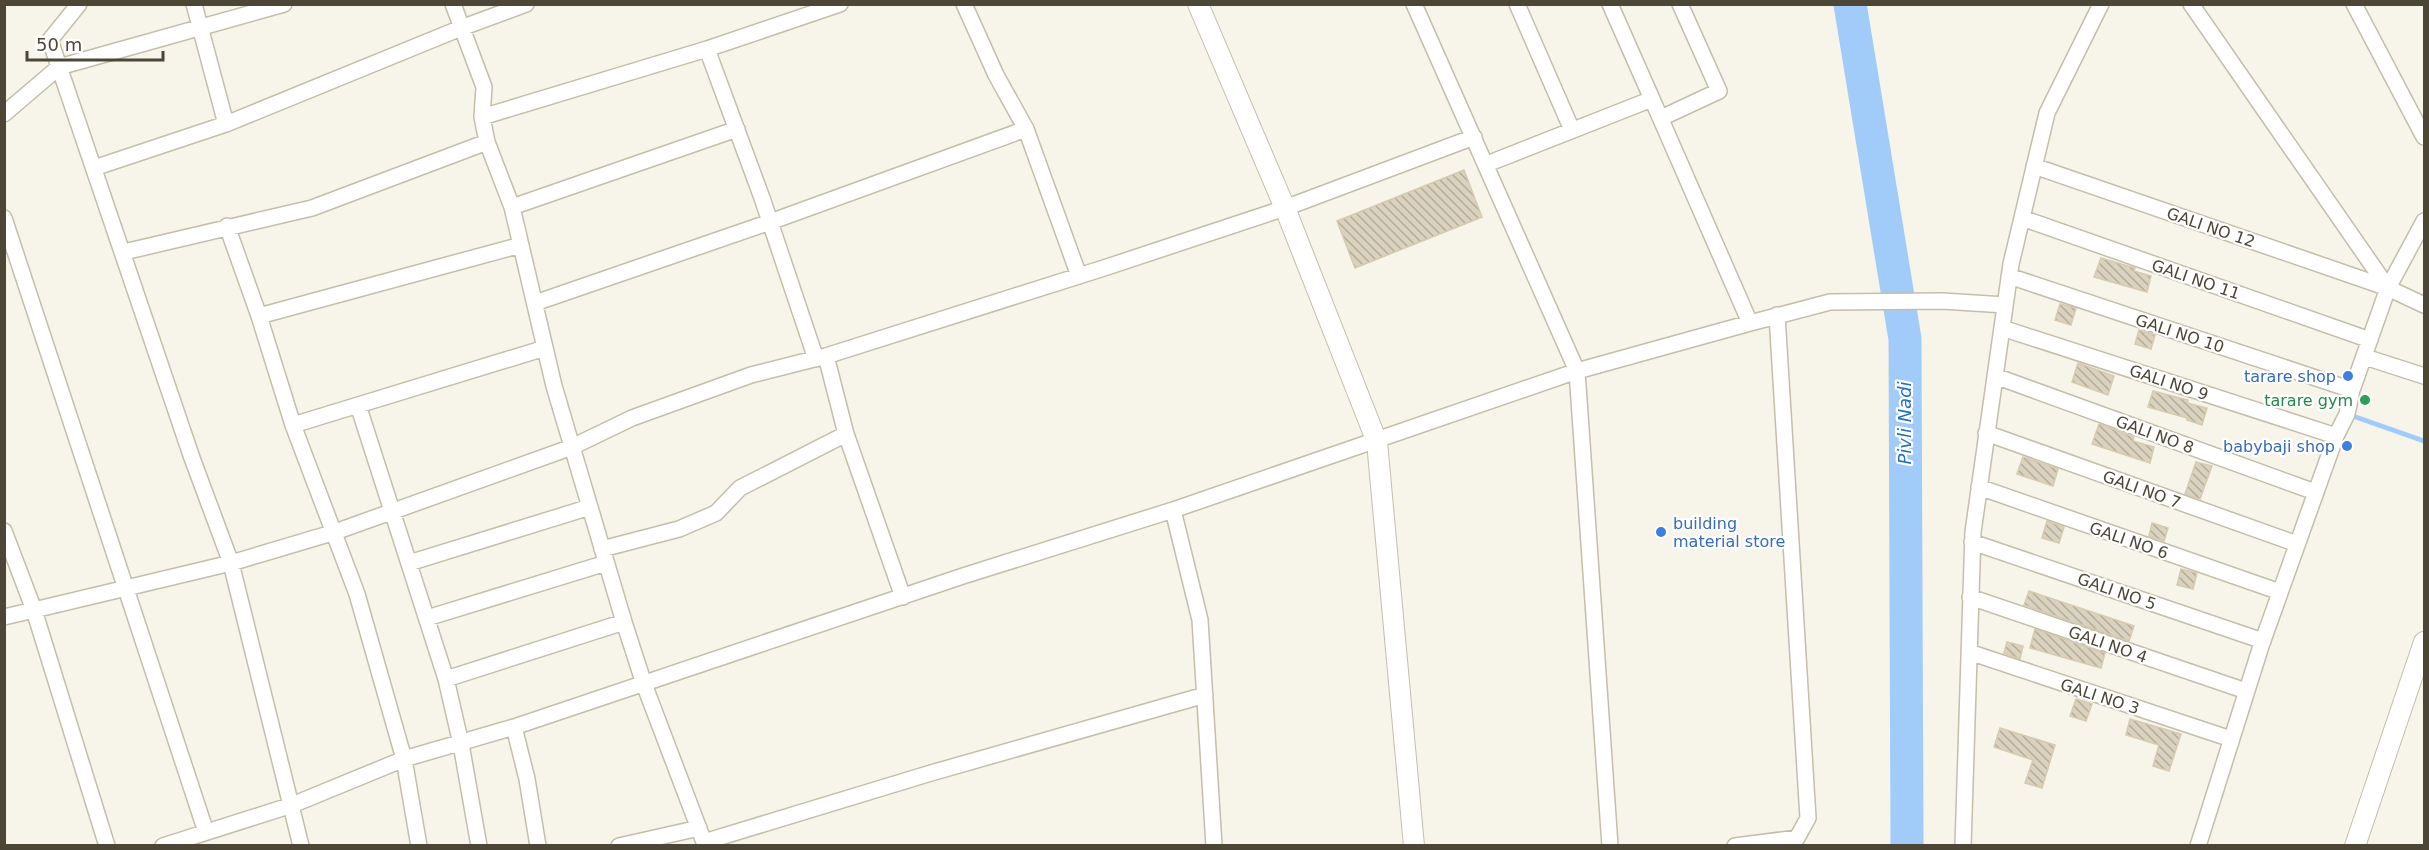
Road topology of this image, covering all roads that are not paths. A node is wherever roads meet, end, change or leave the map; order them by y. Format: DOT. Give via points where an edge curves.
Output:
graph roads {
  1 [pos="79,4"];
  2 [pos="194,4"];
  3 [pos="284,4"];
  4 [pos="453,4"];
  5 [pos="526,4"];
  6 [pos="840,4"];
  7 [pos="964,4"];
  8 [pos="1198,4"];
  9 [pos="1414,4"];
  10 [pos="1517,4"];
  11 [pos="1610,4"];
  12 [pos="1680,4"];
  13 [pos="2101,4"];
  14 [pos="2191,4"];
  15 [pos="2354,4"];
  16 [pos="201,27"];
  17 [pos="461,28"];
  18 [pos="707,50"];
  19 [pos="60,66"];
  20 [pos="1652,99"];
  21 [pos="4,114"];
  22 [pos="482,117"];
  23 [pos="1661,118"];
  24 [pos="226,124"];
  25 [pos="736,129"];
  26 [pos="1026,129"];
  27 [pos="1572,130"];
  28 [pos="1474,137"];
  29 [pos="2424,137"];
  30 [pos="487,142"];
  31 [pos="1487,164"];
  32 [pos="2034,166"];
  33 [pos="94,168"];
  34 [pos="512,207"];
  35 [pos="1285,208"];
  36 [pos="4,218"];
  37 [pos="2022,218"];
  38 [pos="2424,221"];
  39 [pos="770,222"];
  40 [pos="227,226"];
  41 [pos="521,245"];
  42 [pos="124,252"];
  43 [pos="1079,276"];
  44 [pos="2009,276"];
  45 [pos="2388,288"];
  46 [pos="535,303"];
  47 [pos="2005,305"];
  48 [pos="2424,305"];
  49 [pos="1777,315"];
  50 [pos="259,316"];
  51 [pos="1750,323"];
  52 [pos="2002,327"];
  53 [pos="2370,340"];
  54 [pos="545,348"];
  55 [pos="821,357"];
  56 [pos="2365,357"];
  57 [pos="1577,371"];
  58 [pos="1995,376"];
  59 [pos="2424,376"];
  60 [pos="2352,390"];
  61 [pos="358,405"];
  62 [pos="293,425"];
  63 [pos="1986,433"];
  64 [pos="846,434"];
  65 [pos="2336,436"];
  66 [pos="1377,442"];
  67 [pos="572,447"];
  68 [pos="1979,487"];
  69 [pos="2316,492"];
  70 [pos="590,507"];
  71 [pos="1173,510"];
  72 [pos="394,512"];
  73 [pos="4,531"];
  74 [pos="335,532"];
  75 [pos="1972,542"];
  76 [pos="2297,544"];
  77 [pos="604,556"];
  78 [pos="231,563"];
  79 [pos="410,563"];
  80 [pos="127,589"];
  81 [pos="2280,592"];
  82 [pos="903,597"];
  83 [pos="1970,597"];
  84 [pos="34,610"];
  85 [pos="4,617"];
  86 [pos="427,618"];
  87 [pos="624,622"];
  88 [pos="2263,641"];
  89 [pos="2424,642"];
  90 [pos="1969,652"];
  91 [pos="446,678"];
  92 [pos="644,684"];
  93 [pos="2246,691"];
  94 [pos="1205,695"];
  95 [pos="514,727"];
  96 [pos="2231,739"];
  97 [pos="462,744"];
  98 [pos="404,759"];
  99 [pos="292,805"];
  100 [pos="699,828"];
  101 [pos="206,832"];
  102 [pos="712,843"];
  103 [pos="107,846"];
  104 [pos="163,846"];
  105 [pos="301,846"];
  106 [pos="419,846"];
  107 [pos="479,846"];
  108 [pos="538,846"];
  109 [pos="619,846"];
  110 [pos="1214,846"];
  111 [pos="1414,846"];
  112 [pos="1610,846"];
  113 [pos="1735,846"];
  114 [pos="1963,846"];
  115 [pos="2198,846"];
  116 [pos="2355,846"];
  1 -- 19 [label="street" via="51,40"];
  2 -- 16 [label="street"];
  3 -- 16 [label="street"];
  4 -- 17 [label="street"];
  5 -- 17 [label="street"];
  6 -- 18 [label="street"];
  7 -- 26 [label="street"];
  8 -- 35 [label="street"];
  9 -- 28 [label="street"];
  10 -- 27 [label="street"];
  11 -- 20 [label="street"];
  12 -- 23 [label="street" via="1719,91"];
  13 -- 32 [label="street" via="2047,113"];
  14 -- 45 [label="street"];
  15 -- 29 [label="street"];
  16 -- 19 [label="street"];
  16 -- 24 [label="street"];
  17 -- 22 [label="street" via="484,87"];
  17 -- 24 [label="street"];
  18 -- 22 [label="street"];
  18 -- 25 [label="street"];
  19 -- 21 [label="street"];
  19 -- 33 [label="street"];
  20 -- 23 [label="street"];
  20 -- 27 [label="street"];
  22 -- 30 [label="street"];
  23 -- 51 [label="street"];
  24 -- 33 [label="street"];
  25 -- 34 [label="street"];
  25 -- 39 [label="street"];
  26 -- 39 [label="street"];
  26 -- 43 [label="street"];
  27 -- 31 [label="street"];
  28 -- 31 [label="street"];
  28 -- 35 [label="street"];
  30 -- 34 [label="street"];
  30 -- 40 [label="street" via="312,208"];
  31 -- 57 [label="street"];
  32 -- 37 [label="street"];
  32 -- 45 [label="street, GALI NO 12"];
  33 -- 42 [label="street"];
  34 -- 41 [label="street"];
  35 -- 43 [label="street"];
  35 -- 66 [label="street"];
  36 -- 80 [label="street"];
  37 -- 44 [label="street"];
  37 -- 53 [label="street, GALI NO 11"];
  38 -- 45 [label="street"];
  39 -- 46 [label="street"];
  39 -- 55 [label="street"];
  40 -- 42 [label="street"];
  40 -- 50 [label="street"];
  41 -- 46 [label="street"];
  41 -- 50 [label="street"];
  42 -- 78 [label="street"];
  43 -- 55 [label="street"];
  44 -- 47 [label="street"];
  44 -- 60 [label="street, GALI NO 10"];
  45 -- 48 [label="street, GALI NO 12"];
  45 -- 53 [label="street"];
  46 -- 54 [label="street"];
  47 -- 49 [label="street" via="1942,300 1830,302"];
  47 -- 52 [label="street"];
  49 -- 51 [label="street"];
  49 -- 113 [label="street" via="1808,818 1797,838"];
  50 -- 62 [label="street"];
  51 -- 57 [label="street"];
  52 -- 58 [label="street"];
  52 -- 65 [label="street, GALI NO 9"];
  53 -- 56 [label="street"];
  54 -- 61 [label="street"];
  54 -- 67 [label="street"];
  55 -- 64 [label="street"];
  55 -- 67 [label="street" via="751,375 632,418"];
  56 -- 59 [label="street"];
  56 -- 60 [label="street"];
  57 -- 66 [label="street"];
  57 -- 112 [label="street"];
  58 -- 63 [label="street"];
  58 -- 69 [label="street, GALI NO 8"];
  60 -- 65 [label="street" via="2347,414"];
  61 -- 62 [label="street"];
  61 -- 72 [label="street"];
  62 -- 74 [label="street"];
  63 -- 68 [label="street"];
  63 -- 76 [label="street, GALI NO 7"];
  64 -- 77 [label="street" via="740,488 716,513"];
  64 -- 82 [label="street"];
  65 -- 69 [label="street"];
  66 -- 71 [label="street"];
  66 -- 111 [label="street"];
  67 -- 70 [label="street"];
  67 -- 72 [label="street"];
  68 -- 75 [label="street"];
  68 -- 81 [label="street, GALI NO 6"];
  69 -- 76 [label="street"];
  70 -- 77 [label="street"];
  70 -- 79 [label="street"];
  71 -- 82 [label="street"];
  71 -- 94 [label="street" via="1200,620"];
  72 -- 74 [label="street"];
  72 -- 79 [label="street"];
  73 -- 84 [label="street"];
  74 -- 78 [label="street"];
  74 -- 98 [label="street" via="357,594"];
  75 -- 83 [label="street"];
  75 -- 88 [label="street, GALI NO 5"];
  76 -- 81 [label="street"];
  77 -- 86 [label="street"];
  77 -- 87 [label="street"];
  78 -- 80 [label="street"];
  78 -- 99 [label="street"];
  79 -- 86 [label="street"];
  80 -- 84 [label="street"];
  80 -- 101 [label="street"];
  81 -- 88 [label="street"];
  82 -- 92 [label="street"];
  83 -- 90 [label="street"];
  83 -- 93 [label="street, GALI NO 4"];
  84 -- 85 [label="street"];
  84 -- 103 [label="street"];
  86 -- 91 [label="street"];
  87 -- 91 [label="street"];
  87 -- 92 [label="street"];
  88 -- 93 [label="street"];
  89 -- 116 [label="street"];
  90 -- 96 [label="street, GALI NO 3"];
  90 -- 114 [label="street"];
  91 -- 97 [label="street"];
  92 -- 95 [label="street"];
  92 -- 100 [label="street"];
  93 -- 96 [label="street"];
  94 -- 102 [label="street" via="931,773"];
  94 -- 110 [label="street"];
  95 -- 97 [label="street"];
  95 -- 108 [label="street"];
  96 -- 115 [label="street"];
  97 -- 98 [label="street"];
  97 -- 107 [label="street"];
  98 -- 99 [label="street"];
  98 -- 106 [label="street"];
  99 -- 101 [label="street"];
  99 -- 105 [label="street"];
  100 -- 102 [label="street" via="704,842"];
  100 -- 109 [label="street"];
  101 -- 104 [label="street"];
}
